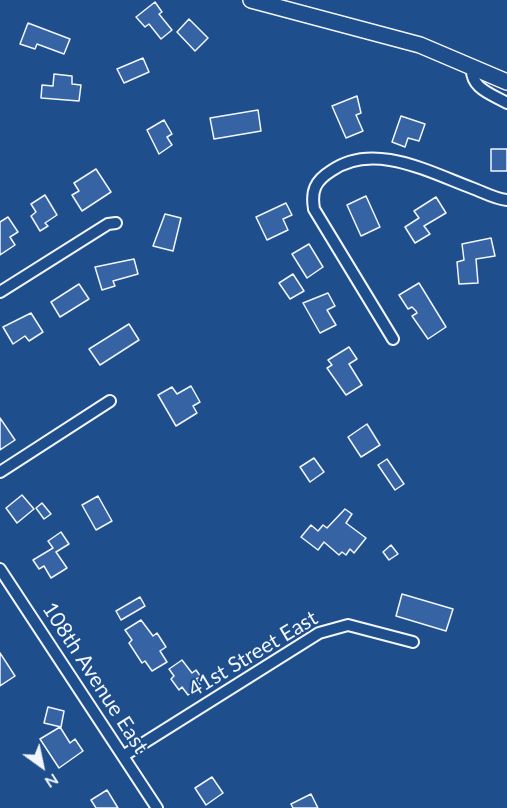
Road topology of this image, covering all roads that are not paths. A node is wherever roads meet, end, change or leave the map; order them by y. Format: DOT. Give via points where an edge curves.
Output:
graph roads {
  1 [pos="251,0"];
  2 [pos="472,67"];
  3 [pos="507,82"];
  4 [pos="507,103"];
  5 [pos="507,200"];
  6 [pos="116,223"];
  7 [pos="0,292"];
  8 [pos="393,339"];
  9 [pos="110,401"];
  10 [pos="0,472"];
  11 [pos="0,569"];
  12 [pos="413,642"];
  13 [pos="123,756"];
  14 [pos="157,808"];
  1 -- 2 [label="street" via="420,45"];
  2 -- 3 [label="street"];
  2 -- 4 [label="street" via="471,76 479,88"];
  5 -- 8 [label="street" via="381,158 350,160 317,182 313,190 314,209"];
  6 -- 7 [label="street" via="108,224"];
  9 -- 10 [label="street"];
  11 -- 13 [label="street, 108th Avenue East"];
  12 -- 13 [label="street, 41st Street East" via="348,626 319,633"];
  13 -- 14 [label="street, 108th Avenue East"];
}
